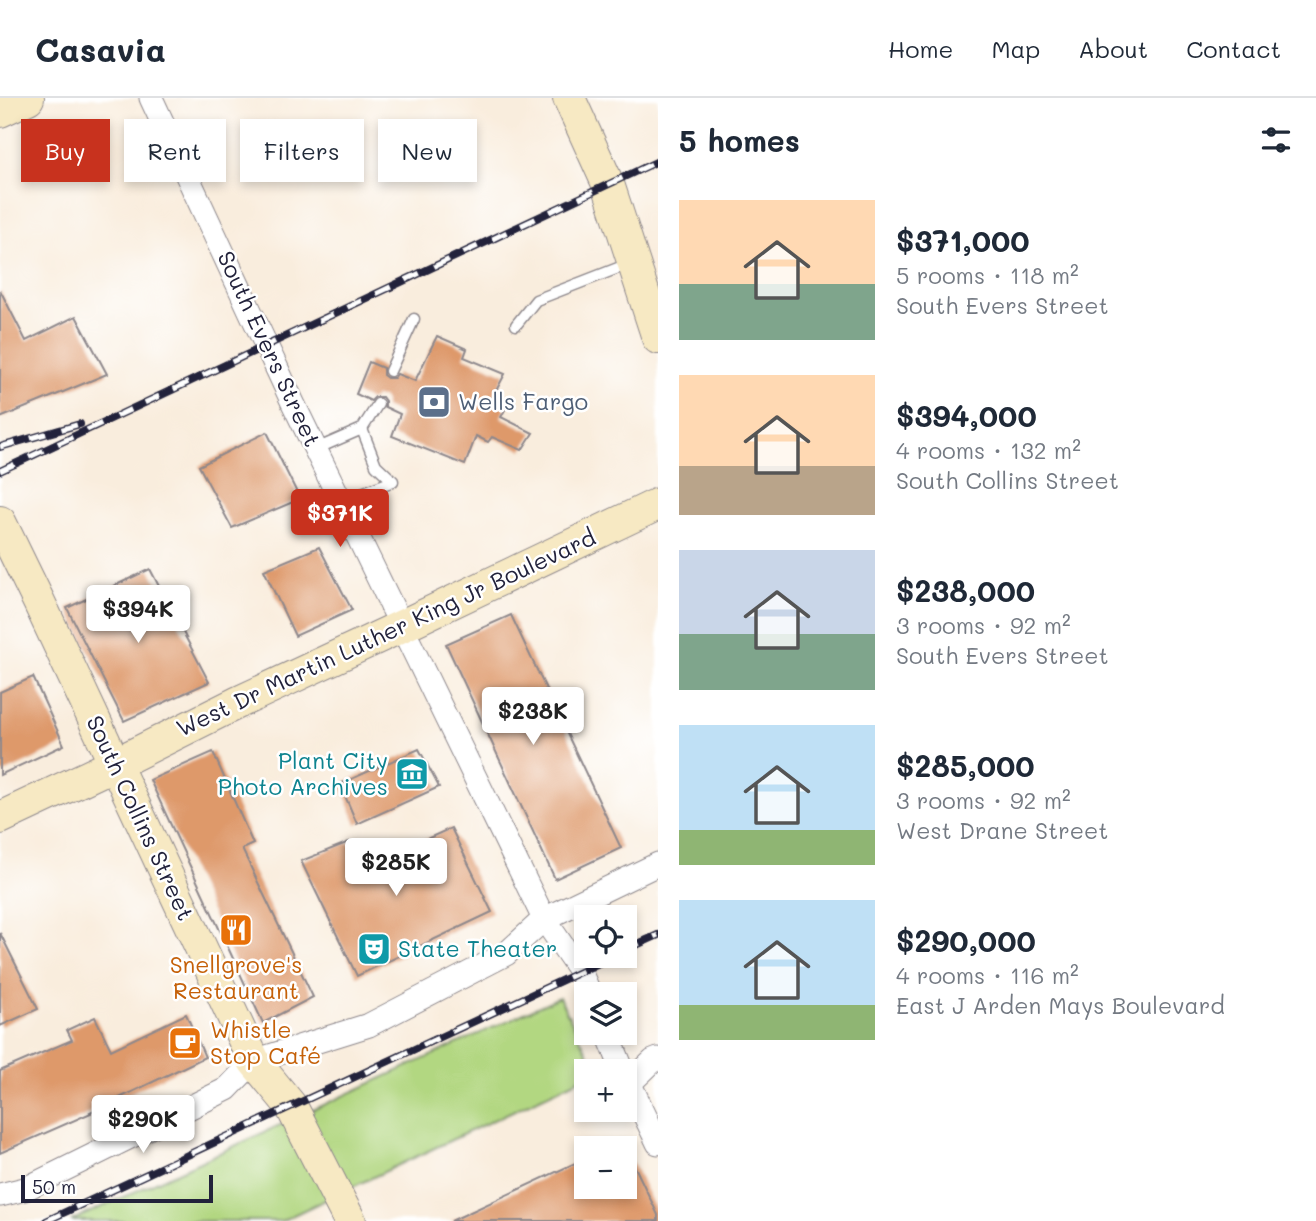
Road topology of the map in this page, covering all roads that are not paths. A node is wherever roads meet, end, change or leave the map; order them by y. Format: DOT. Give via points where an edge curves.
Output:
graph roads {
  1 [pos="28,98"];
  2 [pos="151,98"];
  3 [pos="569,98"];
  4 [pos="0,111"];
  5 [pos="633,262"];
  6 [pos="414,318"];
  7 [pos="516,325"];
  8 [pos="658,338"];
  9 [pos="390,371"];
  10 [pos="378,404"];
  11 [pos="362,429"];
  12 [pos="316,449"];
  13 [pos="341,501"];
  14 [pos="658,504"];
  15 [pos="0,523"];
  16 [pos="402,626"];
  17 [pos="115,764"];
  18 [pos="0,818"];
  19 [pos="658,864"];
  20 [pos="544,919"];
  21 [pos="585,982"];
  22 [pos="658,1059"];
  23 [pos="254,1061"];
  24 [pos="637,1070"];
  25 [pos="637,1099"];
  26 [pos="658,1143"];
  27 [pos="0,1195"];
  28 [pos="350,1221"];
  1 -- 4 [label="street"];
  2 -- 12 [label="street, South Evers Street"];
  3 -- 5 [label="street" via="608,184"];
  5 -- 7 [label="lane" via="536,300"];
  5 -- 8 [label="street"];
  6 -- 9 [label="lane"];
  10 -- 11 [label="lane"];
  11 -- 12 [label="lane"];
  11 -- 13 [label="lane" via="376,465 393,481"];
  12 -- 13 [label="street, South Evers Street"];
  13 -- 16 [label="street, South Evers Street"];
  14 -- 16 [label="street, West Dr Martin Luther King Jr Boulevard"];
  15 -- 17 [label="street, South Collins Street"];
  16 -- 17 [label="street, West Dr Martin Luther King Jr Boulevard"];
  16 -- 20 [label="street, South Evers Street"];
  17 -- 18 [label="street, West Dr Martin Luther King Jr Boulevard"];
  17 -- 23 [label="street, South Collins Street"];
  19 -- 20 [label="street"];
  20 -- 21 [label="street, South Evers Street"];
  20 -- 23 [label="street" via="506,954 369,1025"];
  22 -- 24 [label="street"];
  23 -- 27 [label="street" via="227,1088 25,1189"];
  23 -- 28 [label="street, South Collins Street" via="291,1106"];
  25 -- 26 [label="street"];
}
